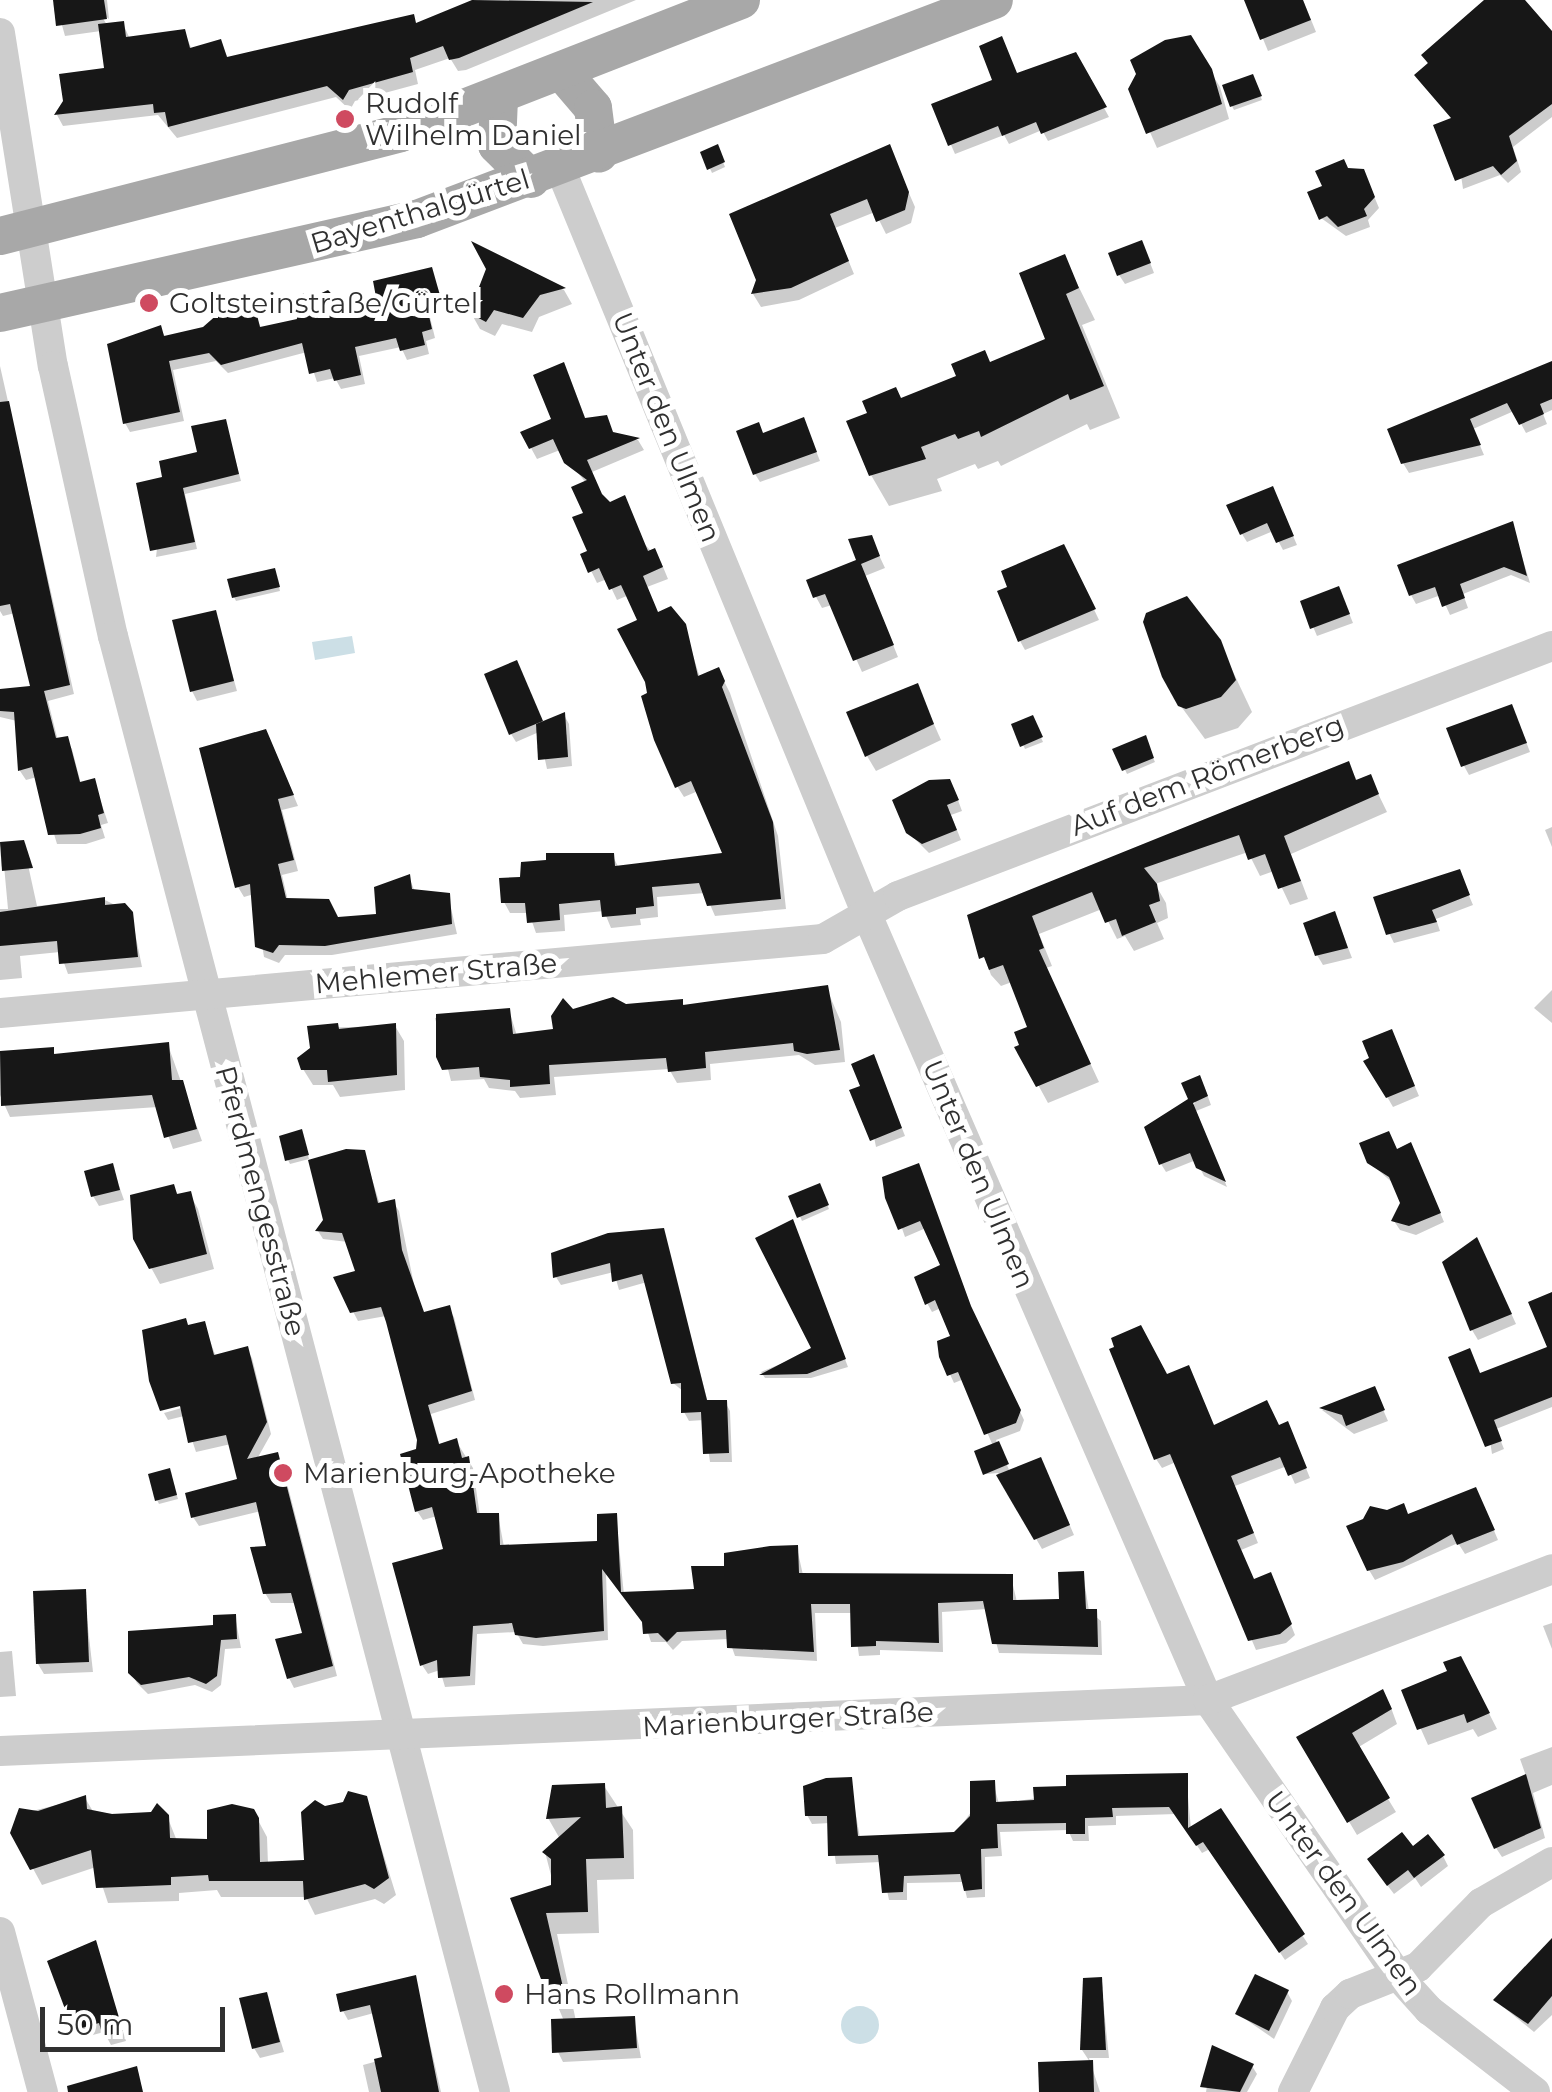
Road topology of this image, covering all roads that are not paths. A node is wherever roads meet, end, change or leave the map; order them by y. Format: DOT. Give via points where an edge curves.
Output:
graph roads {
  1 [pos="740,0"];
  2 [pos="994,0"];
  3 [pos="0,33"];
  4 [pos="563,73"];
  5 [pos="499,98"];
  6 [pos="599,154"];
  7 [pos="546,174"];
  8 [pos="15,234"];
  9 [pos="43,306"];
  10 [pos="0,313"];
  11 [pos="1552,646"];
  12 [pos="868,918"];
  13 [pos="207,994"];
  14 [pos="0,1012"];
  15 [pos="1552,1569"];
  16 [pos="1208,1700"];
  17 [pos="402,1737"];
  18 [pos="0,1750"];
  19 [pos="1552,1862"];
  20 [pos="0,1932"];
  21 [pos="1399,1977"];
  22 [pos="43,2092"];
  23 [pos="495,2092"];
  24 [pos="1293,2092"];
  25 [pos="1535,2092"];
  1 -- 4 [label="main road"];
  2 -- 6 [label="main road, Bayenthalgürtel"];
  3 -- 8 [label="street, Pferdmengesstraße"];
  4 -- 5 [label="main road"];
  4 -- 6 [label="main road" via="593,108"];
  5 -- 7 [label="main road" via="497,145"];
  5 -- 8 [label="main road" via="400,133"];
  6 -- 7 [label="main road, Bayenthalgürtel"];
  7 -- 9 [label="main road, Bayenthalgürtel" via="417,218"];
  7 -- 12 [label="street, Unter den Ulmen"];
  8 -- 9 [label="street, Pferdmengesstraße"];
  9 -- 10 [label="main road, Bayenthalgürtel"];
  9 -- 13 [label="street, Pferdmengesstraße" via="113,636"];
  11 -- 12 [label="street, Auf dem Römerberg" via="1018,848 898,896"];
  12 -- 13 [label="street, Mehlemer Straße" via="823,939"];
  12 -- 16 [label="street, Unter den Ulmen"];
  13 -- 14 [label="street, Mehlemer Straße"];
  13 -- 17 [label="street, Pferdmengesstraße"];
  15 -- 16 [label="street, Marienburger Straße"];
  16 -- 17 [label="street, Marienburger Straße"];
  16 -- 21 [label="street, Unter den Ulmen"];
  17 -- 18 [label="street, Marienburger Straße"];
  17 -- 23 [label="street, Pferdmengesstraße"];
  19 -- 21 [label="street" via="1480,1903 1418,1967"];
  20 -- 22 [label="street"];
  21 -- 24 [label="street" via="1368,1985 1335,2008"];
  21 -- 25 [label="street, Unter den Ulmen" via="1429,2010"];
}
